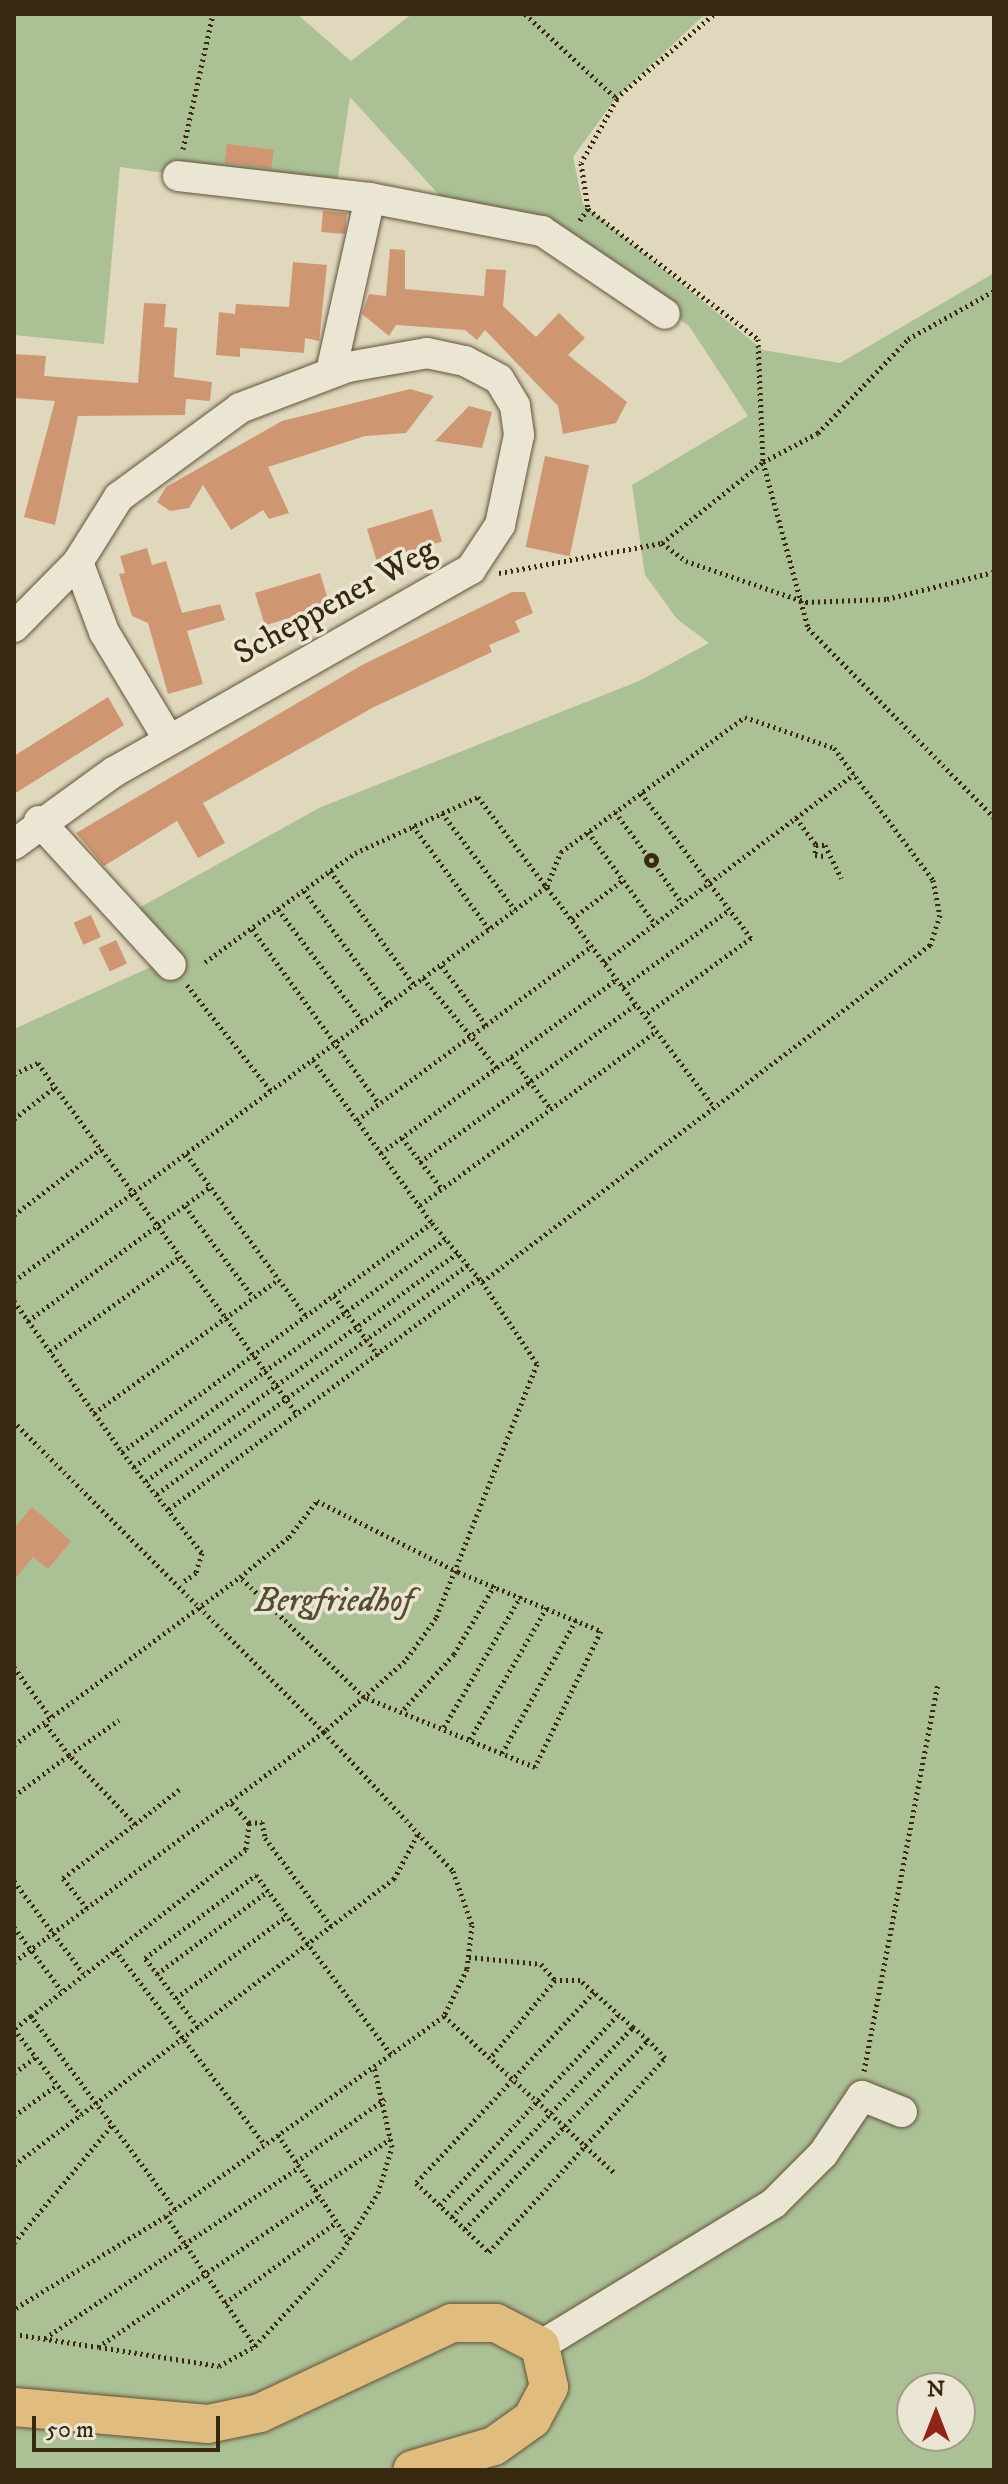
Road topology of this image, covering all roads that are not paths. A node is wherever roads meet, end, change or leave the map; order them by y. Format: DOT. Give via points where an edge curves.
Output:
graph roads {
  1 [pos="178,176"];
  2 [pos="370,198"];
  3 [pos="665,314"];
  4 [pos="331,372"];
  5 [pos="78,562"];
  6 [pos="14,627"];
  7 [pos="169,740"];
  8 [pos="39,821"];
  9 [pos="14,844"];
  10 [pos="171,965"];
  11 [pos="902,2112"];
  12 [pos="540,2346"];
  13 [pos="14,2407"];
  14 [pos="412,2470"];
  1 -- 2 [label="street"];
  2 -- 3 [label="street" via="542,231"];
  2 -- 4 [label="street"];
  4 -- 5 [label="street" via="240,408 175,451 119,497"];
  4 -- 7 [label="street, Scheppener Weg" via="427,353 465,361 499,379 519,435 500,525 471,569"];
  5 -- 6 [label="street"];
  5 -- 7 [label="street" via="104,632"];
  7 -- 8 [label="street, Scheppener Weg"];
  8 -- 9 [label="street, Scheppener Weg"];
  8 -- 10 [label="street"];
  11 -- 12 [label="street" via="862,2096 823,2154 774,2203"];
  12 -- 13 [label="main road" via="496,2323 452,2323 260,2413 208,2424"];
  12 -- 14 [label="main road" via="549,2387 532,2419 494,2446"];
}
